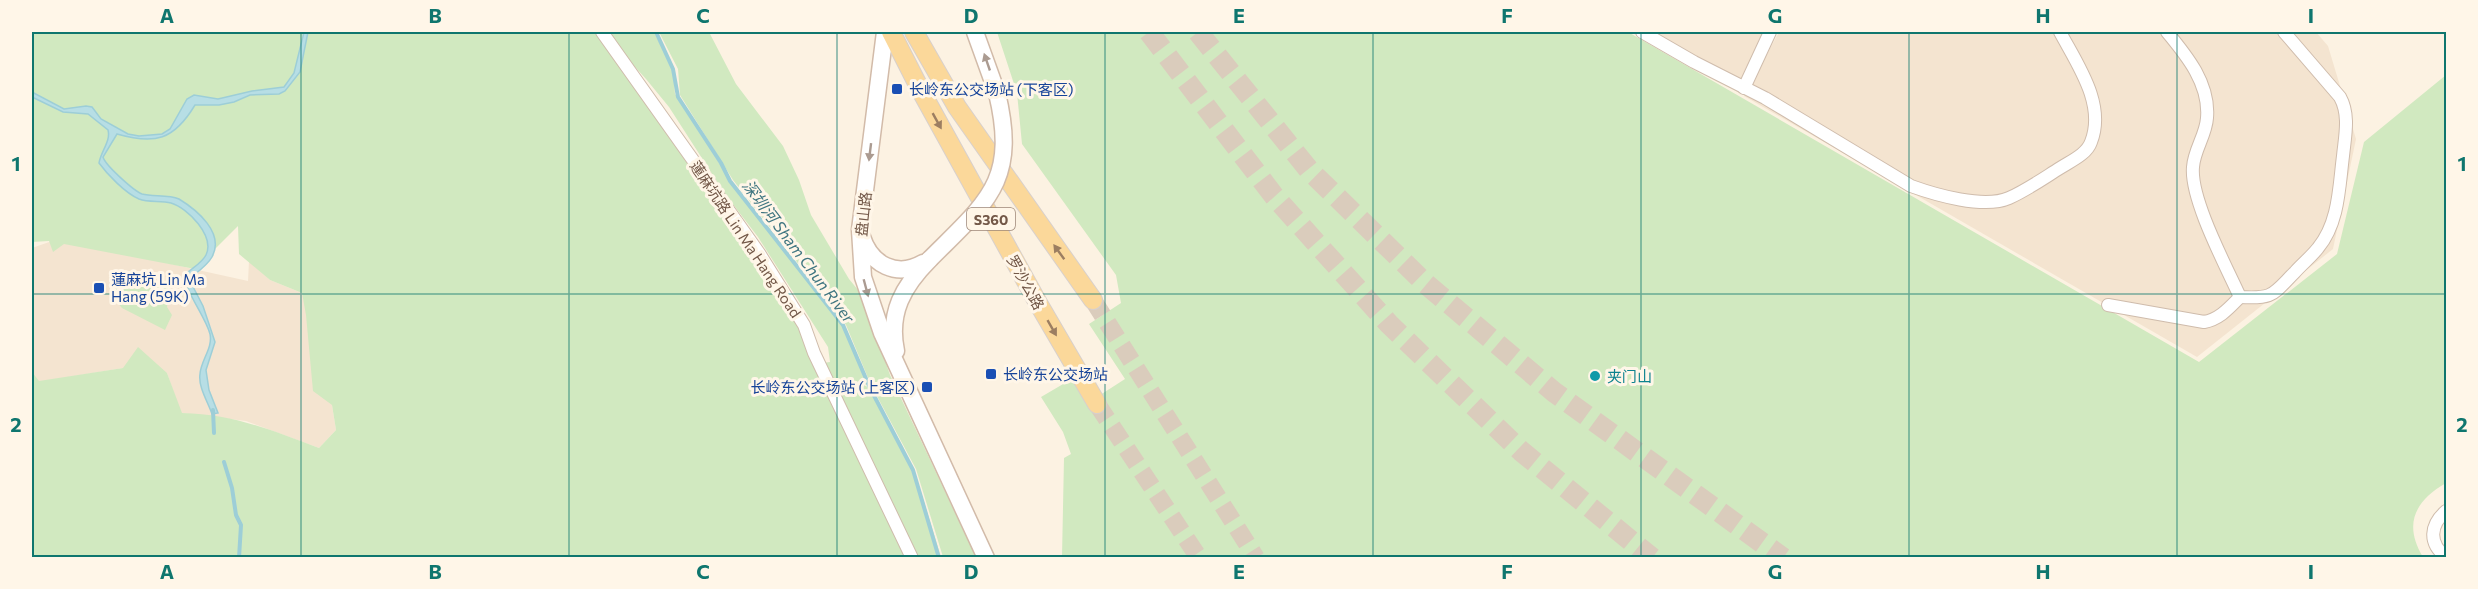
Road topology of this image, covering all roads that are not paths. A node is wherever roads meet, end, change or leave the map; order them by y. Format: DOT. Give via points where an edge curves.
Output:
graph roads {
  1 [pos="602,32"];
  2 [pos="885,32"];
  3 [pos="891,32"];
  4 [pos="914,32"];
  5 [pos="975,32"];
  6 [pos="1642,32"];
  7 [pos="1770,32"];
  8 [pos="2060,32"];
  9 [pos="2167,32"];
  10 [pos="2284,32"];
  11 [pos="1744,88"];
  12 [pos="860,230"];
  13 [pos="930,259"];
  14 [pos="2240,297"];
  15 [pos="1093,300"];
  16 [pos="2108,304"];
  17 [pos="907,389"];
  18 [pos="1097,404"];
  19 [pos="2446,511"];
  20 [pos="2446,557"];
  21 [pos="912,558"];
  22 [pos="986,558"];
  1 -- 21 [label="street, 蓮麻坑路 Lin Ma Hang Road" via="727,207 804,325"];
  2 -- 12 [label="main road, 盘山路, one-way"];
  3 -- 18 [label="main road, 罗沙公路 / S360, one-way"];
  15 -- 4 [label="main road, S360, one-way" via="957,107"];
  13 -- 5 [label="main road, 盘山路, one-way, bridge" via="976,212 998,178 1003,162 1004,130"];
  6 -- 11 [label="street"];
  7 -- 11 [label="street"];
  8 -- 11 [label="street" via="2091,91 2091,144 2034,185 1993,202 1929,193 1911,186"];
  9 -- 14 [label="street" via="2188,57 2206,96 2207,118 2193,166 2199,205"];
  10 -- 14 [label="street" via="2345,106 2338,198 2319,247 2289,278 2264,298"];
  12 -- 13 [label="main road" via="870,253 882,265 908,270"];
  12 -- 17 [label="main road, 盘山路, one-way" via="867,293"];
  13 -- 17 [label="main road, 盘山路" via="902,292 894,316 895,347"];
  14 -- 16 [label="street" via="2224,314 2204,322"];
  17 -- 22 [label="main road, 盘山路"];
  19 -- 20 [label="street" via="2433,531 2436,547"];
}
